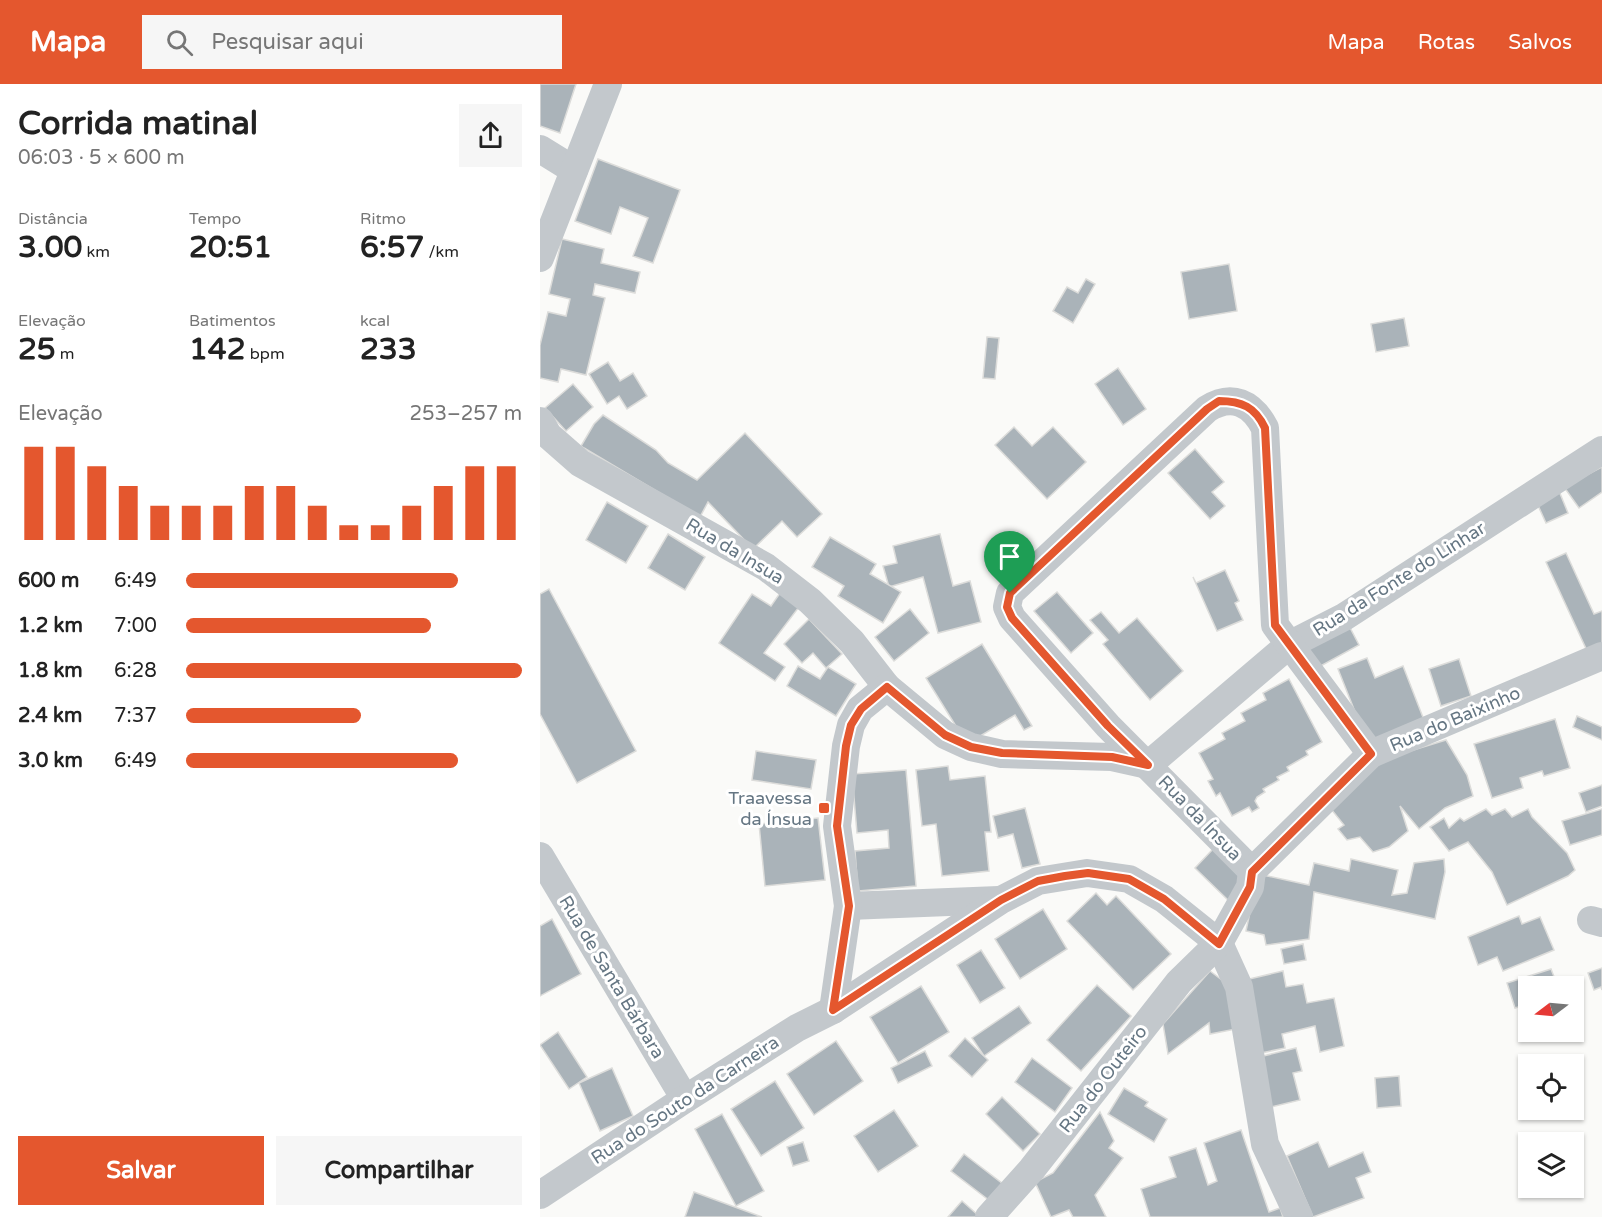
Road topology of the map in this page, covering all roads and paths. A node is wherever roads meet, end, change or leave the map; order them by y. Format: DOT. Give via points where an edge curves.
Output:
graph roads {
  1 [pos="608,84"];
  2 [pos="540,149"];
  3 [pos="573,170"];
  4 [pos="540,258"];
  5 [pos="540,421"];
  6 [pos="1602,450"];
  7 [pos="1289,645"];
  8 [pos="1602,656"];
  9 [pos="887,687"];
  10 [pos="1371,754"];
  11 [pos="1148,765"];
  12 [pos="540,856"];
  13 [pos="1252,872"];
  14 [pos="1001,900"];
  15 [pos="849,906"];
  16 [pos="1219,944"];
  17 [pos="833,1010"];
  18 [pos="685,1099"];
  19 [pos="540,1195"];
  20 [pos="989,1217"];
  21 [pos="1299,1217"];
  1 -- 3 [label="street"];
  2 -- 3 [label="street"];
  3 -- 4 [label="street"];
  5 -- 9 [label="street, Rua da Insua" via="548,435 580,462 766,567 810,601 852,642"];
  6 -- 7 [label="street, Rua da Fonte do Linhar" via="1344,617"];
  7 -- 10 [label="street"];
  7 -- 11 [label="street, Rua da Fonte do Linhar"];
  7 -- 11 [label="street, Rua da Ínsua" via="1275,625 1272,611 1265,428 1259,415 1246,405 1219,401 1010,593 1007,607 1019,627"];
  8 -- 10 [label="street, Rua do Baixinho"];
  9 -- 11 [label="street, Rua da Insua" via="945,735 971,747 1002,753 1112,757"];
  9 -- 15 [label="street" via="861,709 851,725 846,746 837,826"];
  10 -- 13 [label="street, Rua do Baixinho"];
  11 -- 13 [label="street, Rua da Ínsua"];
  12 -- 18 [label="street, Rua de Santa Bárbara"];
  13 -- 16 [label="street, Rua do Baixinho" via="1250,887"];
  14 -- 15 [label="street"];
  14 -- 16 [label="street, Rua do Souto da Carneira" via="1038,881 1065,876 1088,873 1129,879 1164,899"];
  14 -- 17 [label="street, Rua do Souto da Carneira"];
  15 -- 17 [label="street"];
  16 -- 20 [label="street, Rua do Outeiro" via="1179,982 1032,1170"];
  16 -- 21 [label="street" via="1239,987 1265,1144"];
  17 -- 18 [label="street, Rua do Souto da Carneira" via="797,1028"];
  18 -- 19 [label="street, Rua do Souto da Carneira"];
}
